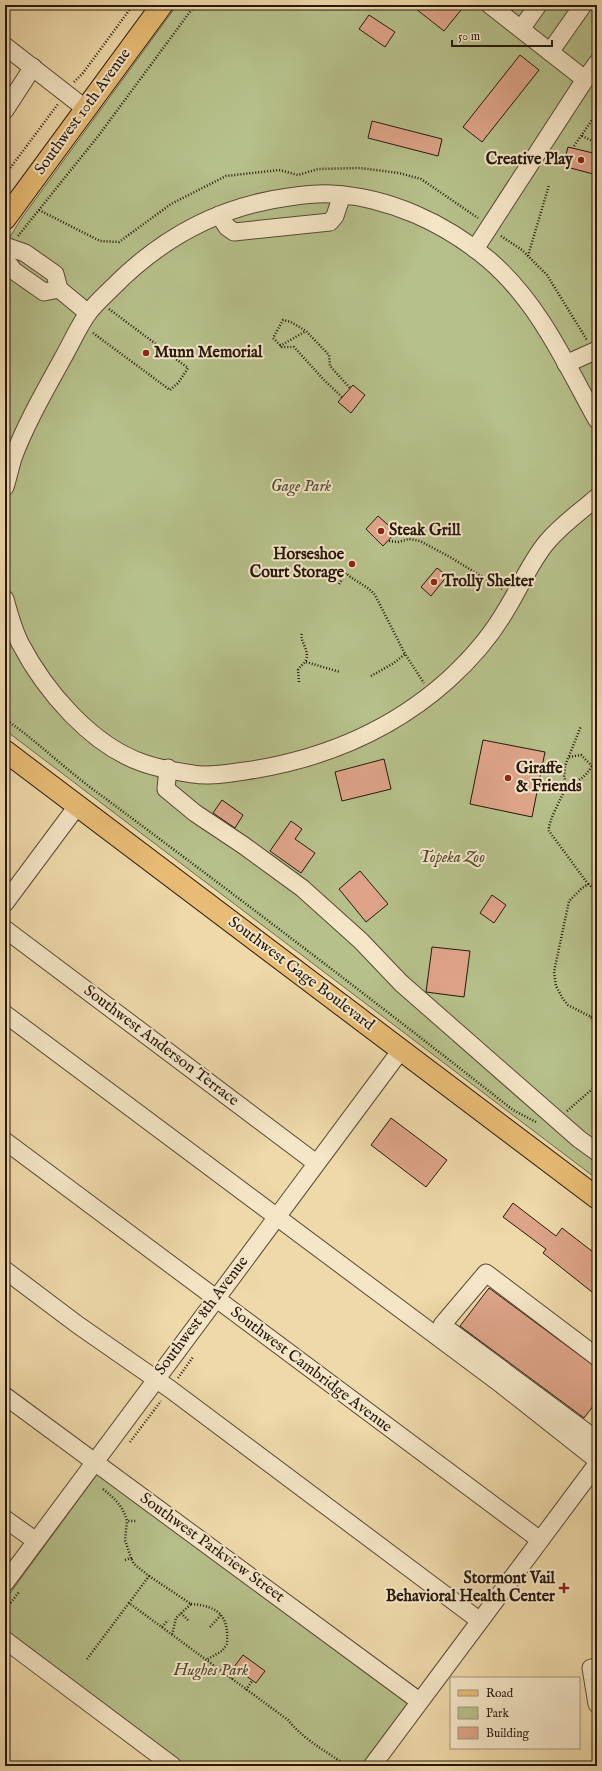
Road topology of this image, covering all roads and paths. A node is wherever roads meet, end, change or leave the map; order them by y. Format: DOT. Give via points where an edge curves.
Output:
graph roads {
  1 [pos="162,5"];
  2 [pos="195,5"];
  3 [pos="490,5"];
  4 [pos="538,5"];
  5 [pos="583,5"];
  6 [pos="521,29"];
  7 [pos="5,46"];
  8 [pos="550,52"];
  9 [pos="597,64"];
  10 [pos="33,67"];
  11 [pos="584,81"];
  12 [pos="86,109"];
  13 [pos="5,110"];
  14 [pos="597,113"];
  15 [pos="582,136"];
  16 [pos="597,143"];
  17 [pos="574,146"];
  18 [pos="548,185"];
  19 [pos="342,195"];
  20 [pos="219,214"];
  21 [pos="5,219"];
  22 [pos="498,234"];
  23 [pos="475,249"];
  24 [pos="6,251"];
  25 [pos="528,256"];
  26 [pos="107,308"];
  27 [pos="88,313"];
  28 [pos="90,330"];
  29 [pos="306,331"];
  30 [pos="280,346"];
  31 [pos="595,351"];
  32 [pos="566,364"];
  33 [pos="350,388"];
  34 [pos="342,397"];
  35 [pos="597,420"];
  36 [pos="5,487"];
  37 [pos="597,497"];
  38 [pos="389,541"];
  39 [pos="339,584"];
  40 [pos="504,591"];
  41 [pos="5,598"];
  42 [pos="302,632"];
  43 [pos="405,654"];
  44 [pos="306,662"];
  45 [pos="340,672"];
  46 [pos="371,676"];
  47 [pos="299,682"];
  48 [pos="424,683"];
  49 [pos="5,719"];
  50 [pos="581,726"];
  51 [pos="5,751"];
  52 [pos="569,757"];
  53 [pos="592,766"];
  54 [pos="168,768"];
  55 [pos="597,769"];
  56 [pos="567,785"];
  57 [pos="78,805"];
  58 [pos="588,884"];
  59 [pos="597,891"];
  60 [pos="5,903"];
  61 [pos="5,929"];
  62 [pos="597,1013"];
  63 [pos="5,1014"];
  64 [pos="591,1017"];
  65 [pos="597,1029"];
  66 [pos="401,1050"];
  67 [pos="597,1085"];
  68 [pos="567,1111"];
  69 [pos="541,1125"];
  70 [pos="5,1141"];
  71 [pos="597,1152"];
  72 [pos="316,1162"];
  73 [pos="597,1198"];
  74 [pos="276,1216"];
  75 [pos="5,1270"];
  76 [pos="216,1297"];
  77 [pos="597,1357"];
  78 [pos="155,1380"];
  79 [pos="5,1396"];
  80 [pos="597,1440"];
  81 [pos="597,1460"];
  82 [pos="94,1462"];
  83 [pos="597,1464"];
  84 [pos="98,1485"];
  85 [pos="5,1519"];
  86 [pos="127,1521"];
  87 [pos="137,1521"];
  88 [pos="540,1540"];
  89 [pos="36,1541"];
  90 [pos="130,1558"];
  91 [pos="125,1560"];
  92 [pos="149,1576"];
  93 [pos="5,1583"];
  94 [pos="130,1603"];
  95 [pos="191,1604"];
  96 [pos="181,1613"];
  97 [pos="221,1615"];
  98 [pos="168,1620"];
  99 [pos="189,1621"];
  100 [pos="480,1622"];
  101 [pos="162,1627"];
  102 [pos="210,1627"];
  103 [pos="172,1635"];
  104 [pos="5,1640"];
  105 [pos="87,1658"];
  106 [pos="206,1660"];
  107 [pos="591,1668"];
  108 [pos="228,1669"];
  109 [pos="238,1671"];
  110 [pos="225,1674"];
  111 [pos="232,1679"];
  112 [pos="252,1681"];
  113 [pos="246,1690"];
  114 [pos="419,1701"];
  115 [pos="597,1704"];
  116 [pos="173,1766"];
  117 [pos="347,1766"];
  118 [pos="372,1766"];
  1 -- 12 [label="main road, Southwest 10th Avenue"];
  2 -- 24 [label="path" via="99,136"];
  3 -- 6 [label="street"];
  4 -- 6 [label="street"];
  5 -- 8 [label="street"];
  6 -- 8 [label="street"];
  7 -- 10 [label="street"];
  8 -- 11 [label="street"];
  9 -- 11 [label="street"];
  10 -- 12 [label="street"];
  10 -- 13 [label="street"];
  11 -- 23 [label="street"];
  12 -- 21 [label="main road, Southwest 10th Avenue"];
  14 -- 15 [label="path"];
  15 -- 16 [label="path"];
  15 -- 17 [label="path"];
  18 -- 25 [label="path"];
  19 -- 20 [label="street" via="312,194 277,198"];
  19 -- 20 [label="street" via="335,216 330,222 234,232 227,227"];
  19 -- 23 [label="street" via="375,201 406,211 442,228"];
  20 -- 27 [label="street" via="178,233 150,254"];
  22 -- 25 [label="path"];
  23 -- 32 [label="street" via="502,272 526,298"];
  24 -- 27 [label="street" via="25,253 55,274 58,289"];
  25 -- 31 [label="path" via="547,275"];
  26 -- 28 [label="path" via="188,368 186,374 170,390"];
  27 -- 36 [label="street" via="30,420 13,459"];
  29 -- 30 [label="path"];
  29 -- 30 [label="path" via="283,320 273,338"];
  29 -- 33 [label="path" via="329,355 330,366"];
  30 -- 34 [label="path" via="294,347"];
  31 -- 32 [label="street"];
  32 -- 35 [label="street"];
  37 -- 54 [label="street" via="565,523 546,543 506,610 471,657 427,698 402,715 341,746 282,764 239,772 195,775"];
  38 -- 40 [label="path" via="420,541"];
  39 -- 43 [label="path" via="346,574 369,588"];
  41 -- 54 [label="street" via="20,643 45,683 63,704 102,741 143,763"];
  42 -- 44 [label="path" via="301,639 307,652"];
  43 -- 46 [label="path"];
  43 -- 48 [label="path"];
  44 -- 45 [label="path"];
  44 -- 47 [label="path" via="298,670"];
  49 -- 69 [label="path" via="69,772 244,902 513,1110"];
  50 -- 52 [label="path"];
  51 -- 57 [label="main road, Southwest Gage Boulevard"];
  52 -- 53 [label="path" via="581,755"];
  52 -- 56 [label="path" via="564,777"];
  53 -- 55 [label="path"];
  53 -- 56 [label="path" via="579,781"];
  54 -- 71 [label="street" via="166,789 302,888 361,941 407,989 574,1135"];
  56 -- 58 [label="path" via="548,826 549,831"];
  57 -- 60 [label="street"];
  57 -- 66 [label="main road, Southwest Gage Boulevard"];
  58 -- 59 [label="path"];
  58 -- 64 [label="path" via="569,901 554,972 559,993 568,1005"];
  61 -- 72 [label="street, Southwest Anderson Terrace"];
  62 -- 64 [label="path"];
  63 -- 74 [label="street"];
  64 -- 65 [label="path"];
  66 -- 72 [label="street, Southwest 8th Avenue"];
  66 -- 73 [label="main road, Southwest Gage Boulevard"];
  67 -- 68 [label="path"];
  70 -- 76 [label="street, Southwest Cambridge Avenue"];
  72 -- 74 [label="street, Southwest 8th Avenue"];
  74 -- 76 [label="street, Southwest 8th Avenue"];
  74 -- 81 [label="street" via="502,1385"];
  75 -- 78 [label="street"];
  76 -- 78 [label="street, Southwest 8th Avenue"];
  76 -- 88 [label="street, Southwest Cambridge Avenue"];
  77 -- 80 [label="street" via="486,1273 442,1325"];
  78 -- 82 [label="street, Southwest 8th Avenue"];
  78 -- 100 [label="street"];
  79 -- 82 [label="street, Southwest Parkview Street"];
  82 -- 89 [label="street, Southwest 8th Avenue"];
  82 -- 114 [label="street, Southwest Parkview Street"];
  83 -- 88 [label="street"];
  84 -- 86 [label="path" via="118,1500"];
  85 -- 89 [label="street"];
  86 -- 87 [label="path"];
  86 -- 90 [label="path" via="125,1540"];
  88 -- 100 [label="street"];
  89 -- 93 [label="street, Southwest 8th Avenue"];
  90 -- 91 [label="path"];
  90 -- 92 [label="path"];
  92 -- 94 [label="path"];
  92 -- 95 [label="path"];
  94 -- 101 [label="path"];
  94 -- 105 [label="path"];
  95 -- 96 [label="path"];
  95 -- 97 [label="path" via="206,1605"];
  96 -- 99 [label="path"];
  96 -- 103 [label="path" via="176,1618"];
  97 -- 102 [label="path"];
  97 -- 106 [label="path" via="226,1624 227,1644 222,1651"];
  98 -- 101 [label="path"];
  100 -- 114 [label="street"];
  101 -- 103 [label="path"];
  103 -- 106 [label="path"];
  104 -- 116 [label="street"];
  106 -- 110 [label="path"];
  107 -- 115 [label="street"];
  108 -- 110 [label="path"];
  109 -- 111 [label="path"];
  110 -- 111 [label="path"];
  111 -- 113 [label="path"];
  112 -- 113 [label="path"];
  113 -- 117 [label="path" via="288,1720 305,1739"];
  114 -- 118 [label="street"];
}
